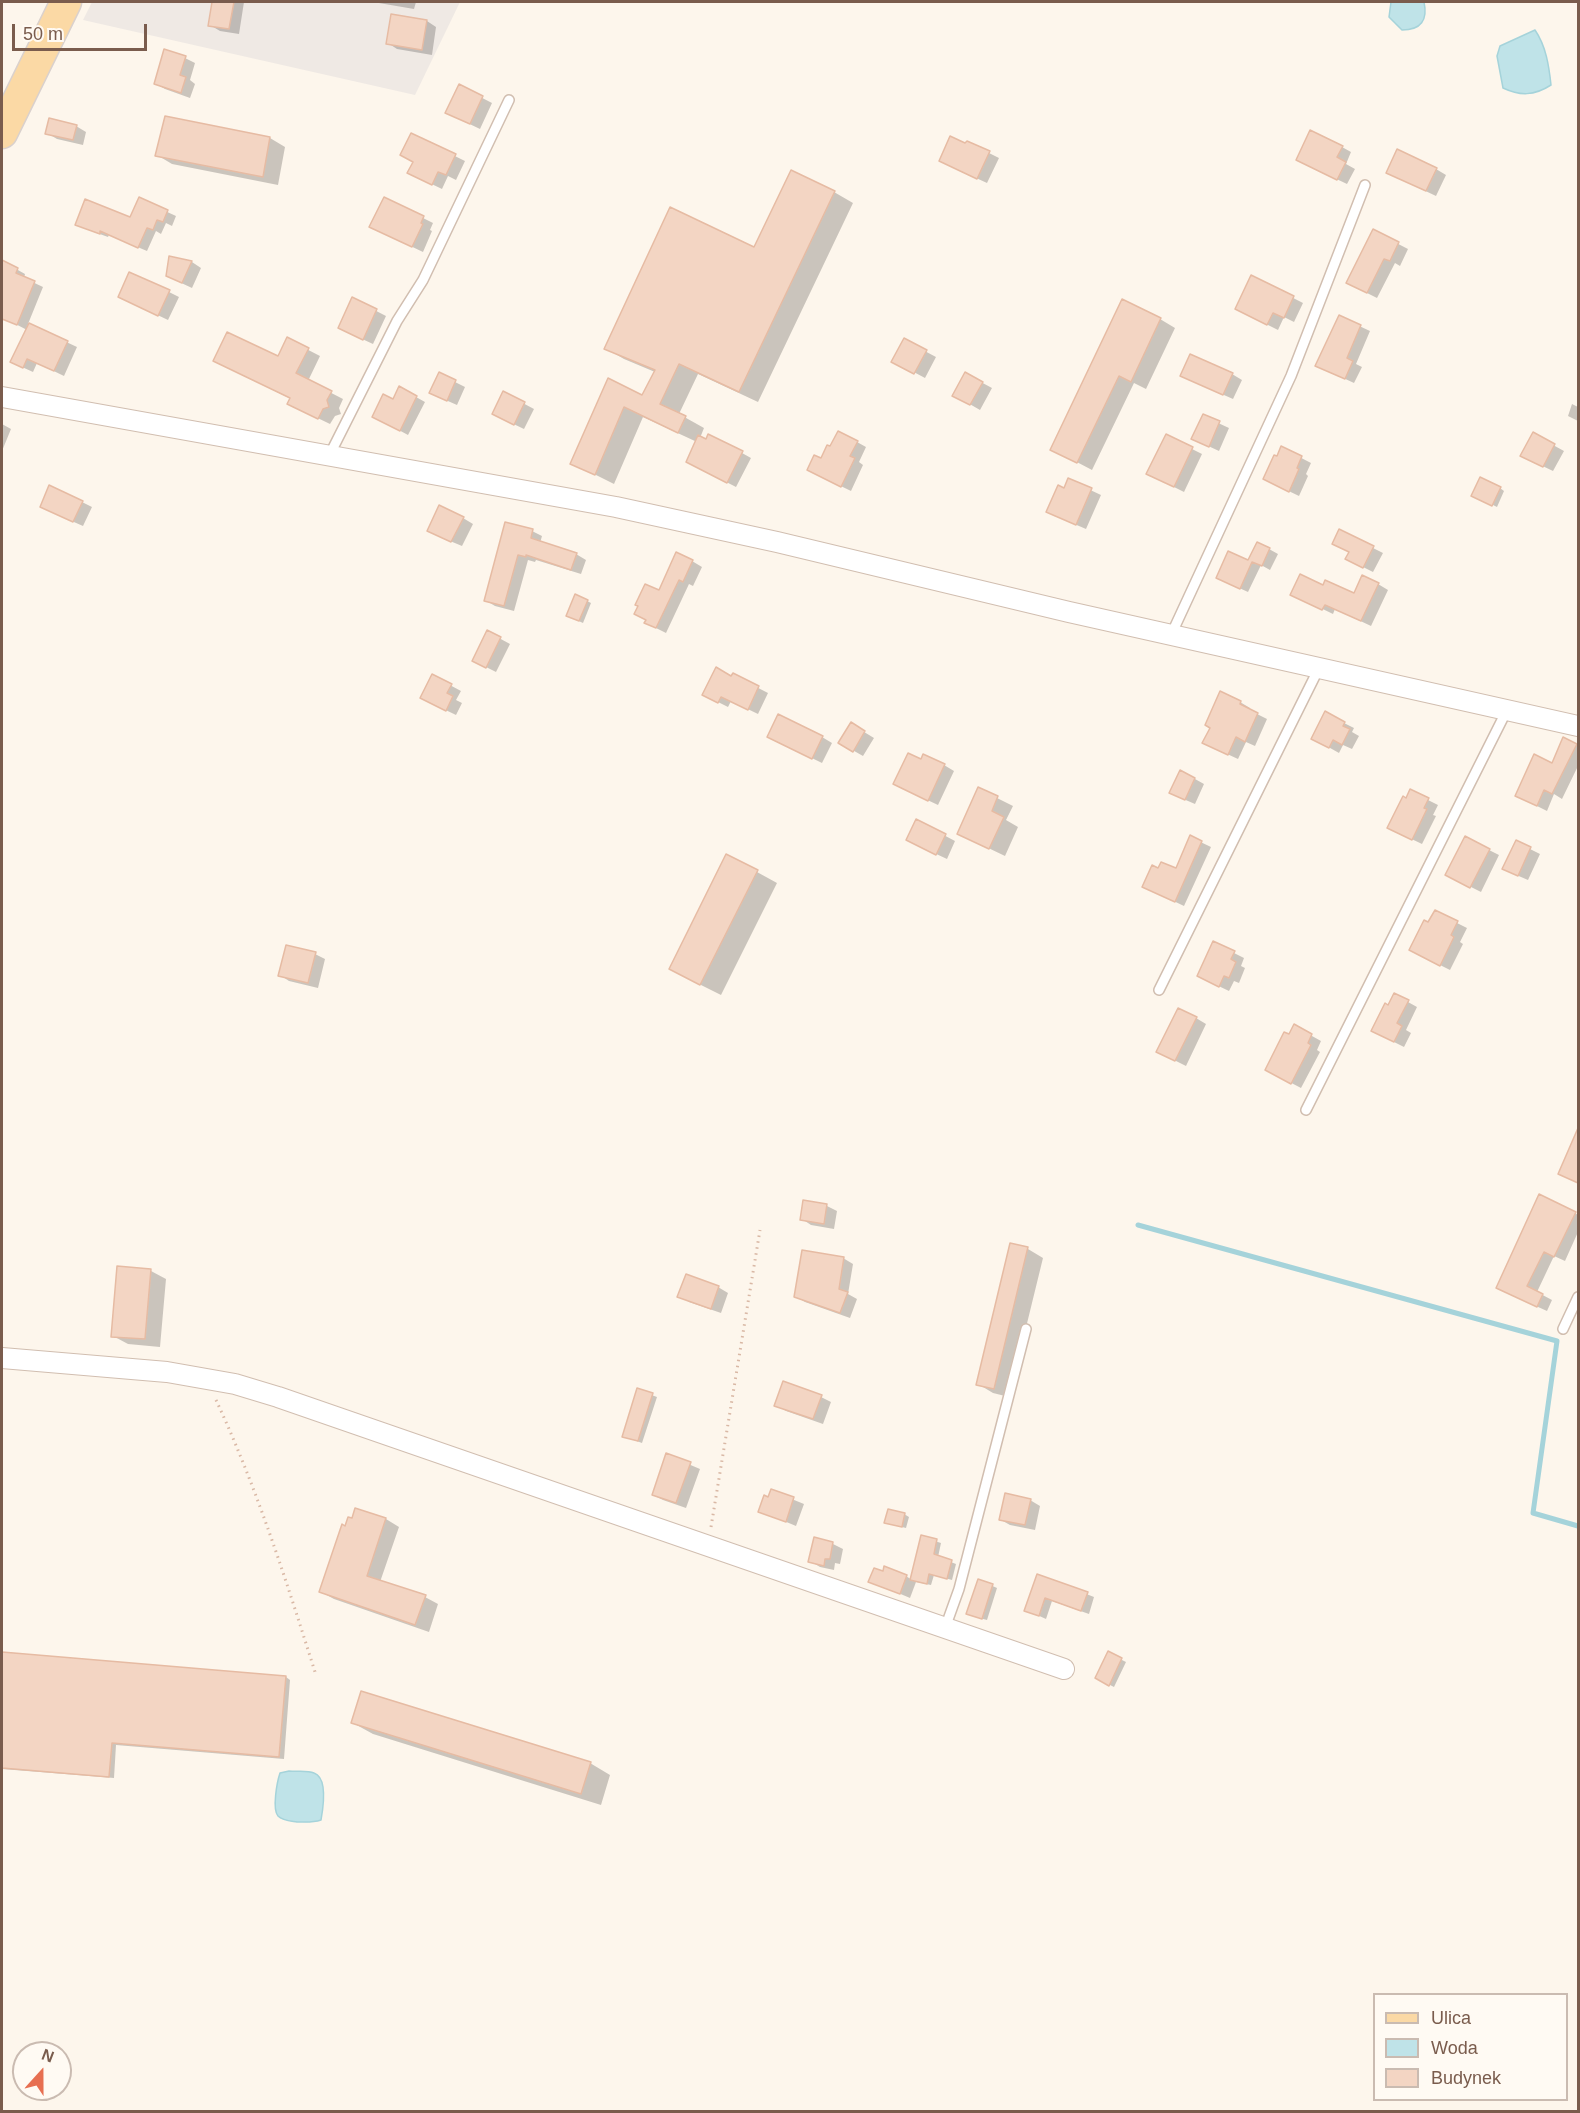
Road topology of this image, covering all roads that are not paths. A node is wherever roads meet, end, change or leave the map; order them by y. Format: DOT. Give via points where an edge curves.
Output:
graph roads {
  1 [pos="66,2"];
  2 [pos="509,100"];
  3 [pos="2,133"];
  4 [pos="1365,185"];
  5 [pos="2,397"];
  6 [pos="329,456"];
  7 [pos="1170,635"];
  8 [pos="1319,668"];
  9 [pos="1507,710"];
  10 [pos="1578,726"];
  11 [pos="1158,990"];
  12 [pos="1306,1110"];
  13 [pos="1578,1297"];
  14 [pos="1575,1313"];
  15 [pos="1026,1329"];
  16 [pos="1563,1329"];
  17 [pos="2,1358"];
  18 [pos="945,1628"];
  19 [pos="1064,1669"];
  1 -- 3 [label="main road"];
  2 -- 6 [label="lane" via="423,280 397,321"];
  4 -- 7 [label="lane" via="1291,376"];
  5 -- 6 [label="street"];
  6 -- 7 [label="street" via="627,510"];
  7 -- 8 [label="street"];
  8 -- 9 [label="street"];
  8 -- 11 [label="lane"];
  9 -- 10 [label="street"];
  9 -- 12 [label="lane"];
  13 -- 14 [label="lane"];
  14 -- 16 [label="lane"];
  15 -- 18 [label="lane" via="959,1589"];
  17 -- 18 [label="street" via="167,1372 278,1397"];
  18 -- 19 [label="street"];
}
